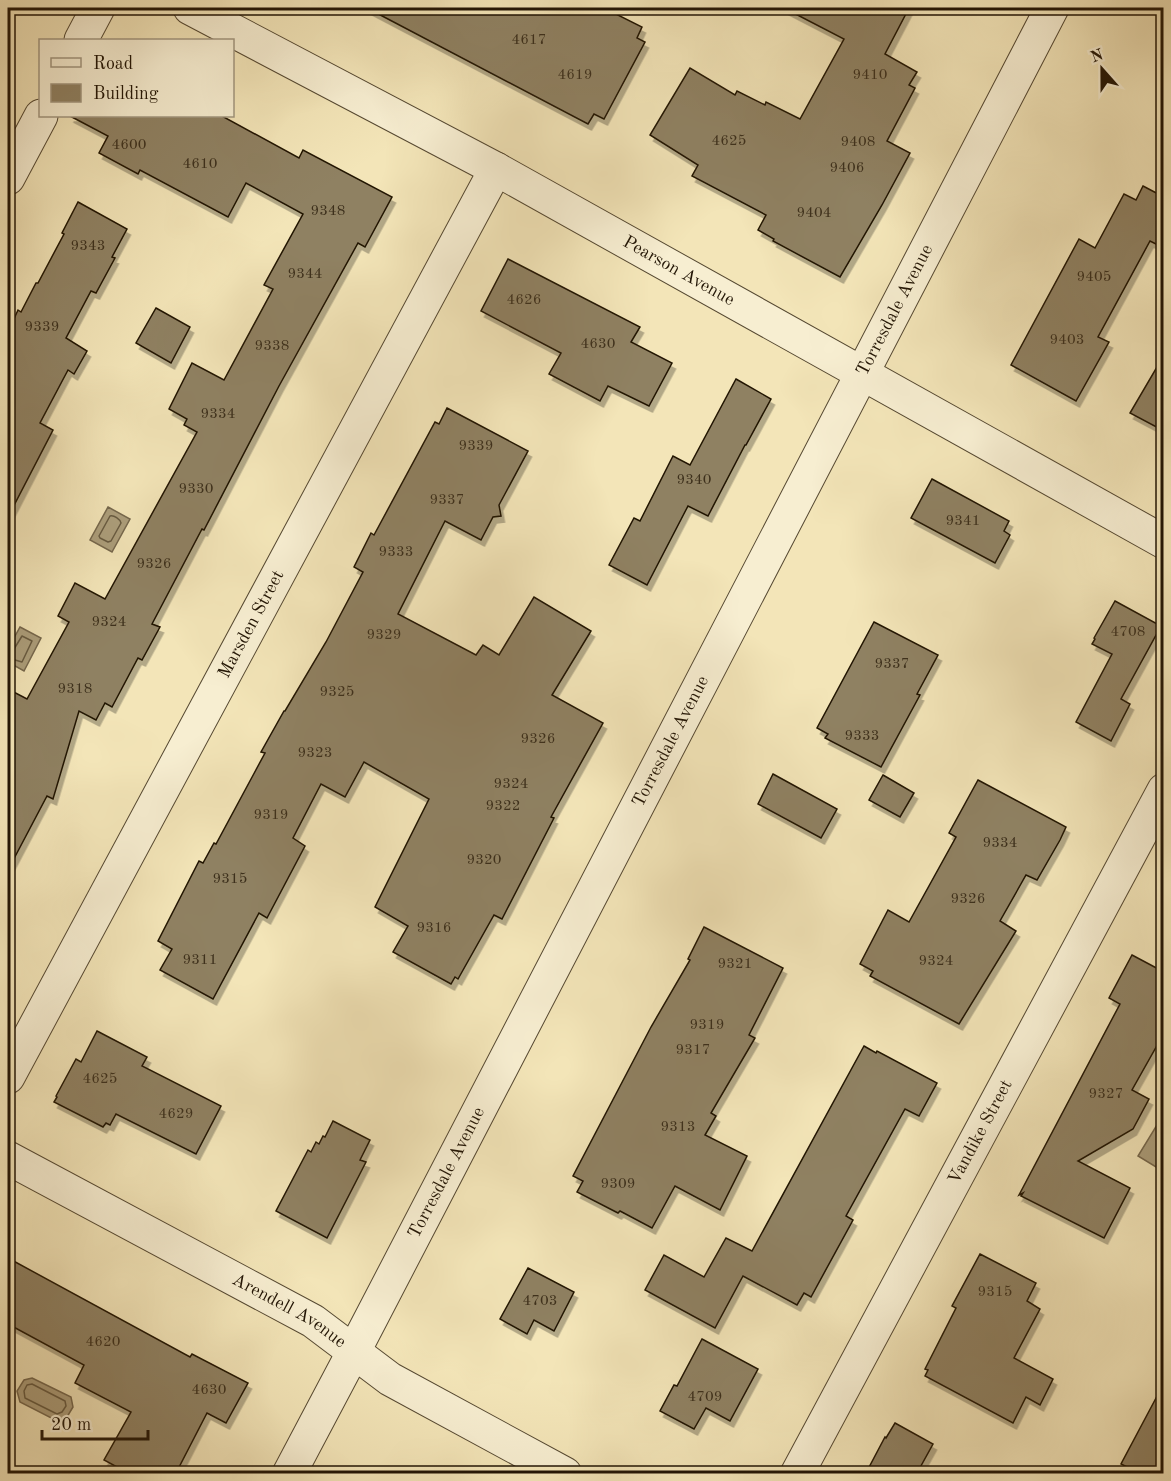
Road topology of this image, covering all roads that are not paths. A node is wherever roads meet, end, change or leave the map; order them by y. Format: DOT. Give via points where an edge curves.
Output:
graph roads {
  1 [pos="98,8"];
  2 [pos="190,8"];
  3 [pos="1052,8"];
  4 [pos="82,39"];
  5 [pos="40,117"];
  6 [pos="496,169"];
  7 [pos="8,178"];
  8 [pos="863,373"];
  9 [pos="1164,542"];
  10 [pos="1164,790"];
  11 [pos="8,1077"];
  12 [pos="8,1158"];
  13 [pos="354,1352"];
  14 [pos="289,1473"];
  15 [pos="565,1473"];
  16 [pos="797,1473"];
  1 -- 4 [label="street"];
  2 -- 6 [label="street, Pearson Avenue"];
  3 -- 8 [label="street, Torresdale Avenue"];
  5 -- 7 [label="street"];
  6 -- 8 [label="street, Pearson Avenue"];
  6 -- 11 [label="street, Marsden Street"];
  8 -- 9 [label="street, Pearson Avenue"];
  8 -- 13 [label="street, Torresdale Avenue"];
  10 -- 16 [label="street, Vandike Street"];
  12 -- 13 [label="street, Arendell Avenue" via="313,1321"];
  13 -- 14 [label="street, Torresdale Avenue"];
  13 -- 15 [label="street, Arendell Avenue" via="390,1379"];
}
